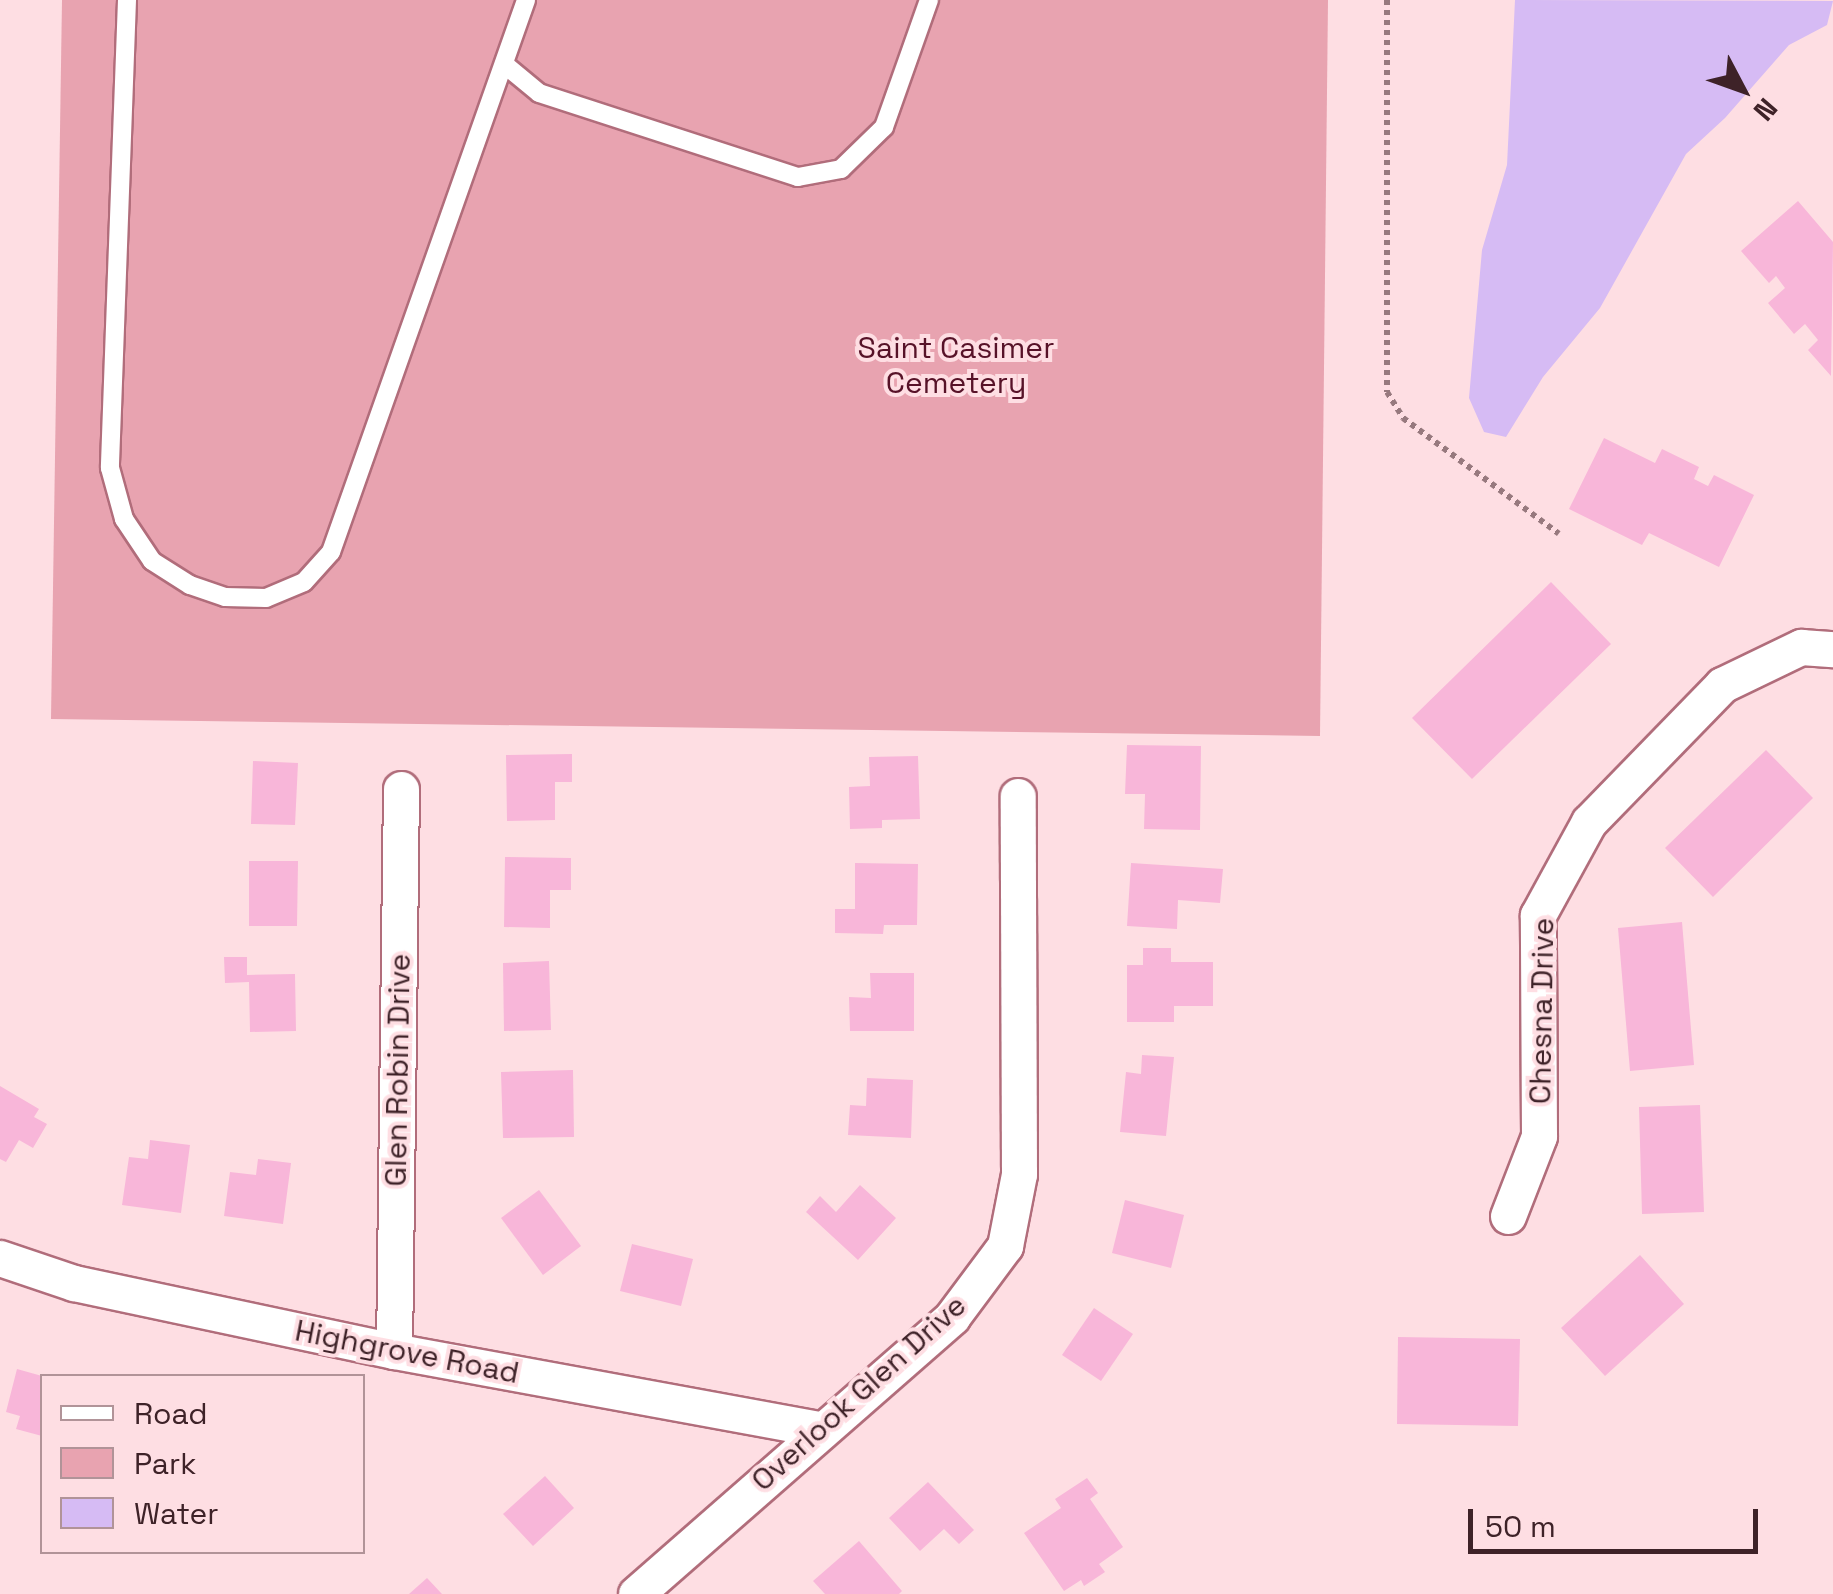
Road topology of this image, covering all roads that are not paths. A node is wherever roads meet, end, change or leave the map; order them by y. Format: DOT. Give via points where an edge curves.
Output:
graph roads {
  1 [pos="127,0"];
  2 [pos="526,0"];
  3 [pos="929,0"];
  4 [pos="504,64"];
  5 [pos="1833,649"];
  6 [pos="401,789"];
  7 [pos="1018,796"];
  8 [pos="1508,1216"];
  9 [pos="0,1258"];
  10 [pos="394,1351"];
  11 [pos="819,1429"];
  12 [pos="636,1594"];
  1 -- 4 [label="lane" via="110,468 124,519 152,560 190,585 225,596 266,598 304,582 331,552"];
  2 -- 4 [label="lane"];
  3 -- 4 [label="lane" via="884,127 841,169 798,177 539,94"];
  5 -- 8 [label="street, Chesna Drive" via="1801,647 1722,685 1589,822 1538,914 1539,1136"];
  6 -- 10 [label="street, Glen Robin Drive"];
  7 -- 11 [label="street, Overlook Glen Drive" via="1019,1174 1005,1246 952,1317"];
  9 -- 10 [label="street, Highgrove Road" via="74,1282"];
  10 -- 11 [label="street, Highgrove Road"];
  11 -- 12 [label="street, Overlook Glen Drive"];
}
